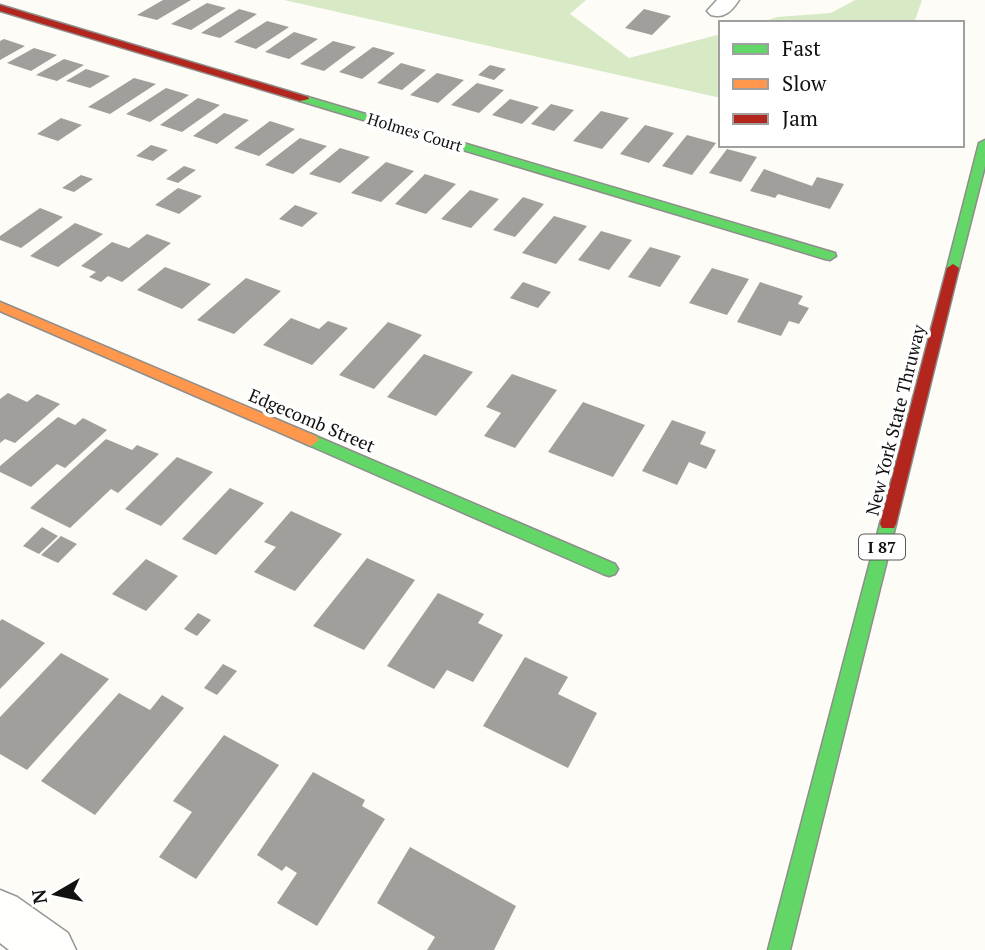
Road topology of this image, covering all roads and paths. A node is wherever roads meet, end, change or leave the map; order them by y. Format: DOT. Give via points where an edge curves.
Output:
graph roads {
  1 [pos="0,8"];
  2 [pos="985,143"];
  3 [pos="830,256"];
  4 [pos="0,306"];
  5 [pos="609,569"];
  6 [pos="0,914"];
  7 [pos="51,950"];
  8 [pos="779,950"];
  1 -- 3 [label="main road, Holmes Court"];
  2 -- 8 [label="main road, New York State Thruway / I 87"];
  4 -- 5 [label="main road, Edgecomb Street"];
  6 -- 7 [label="street"];
}
